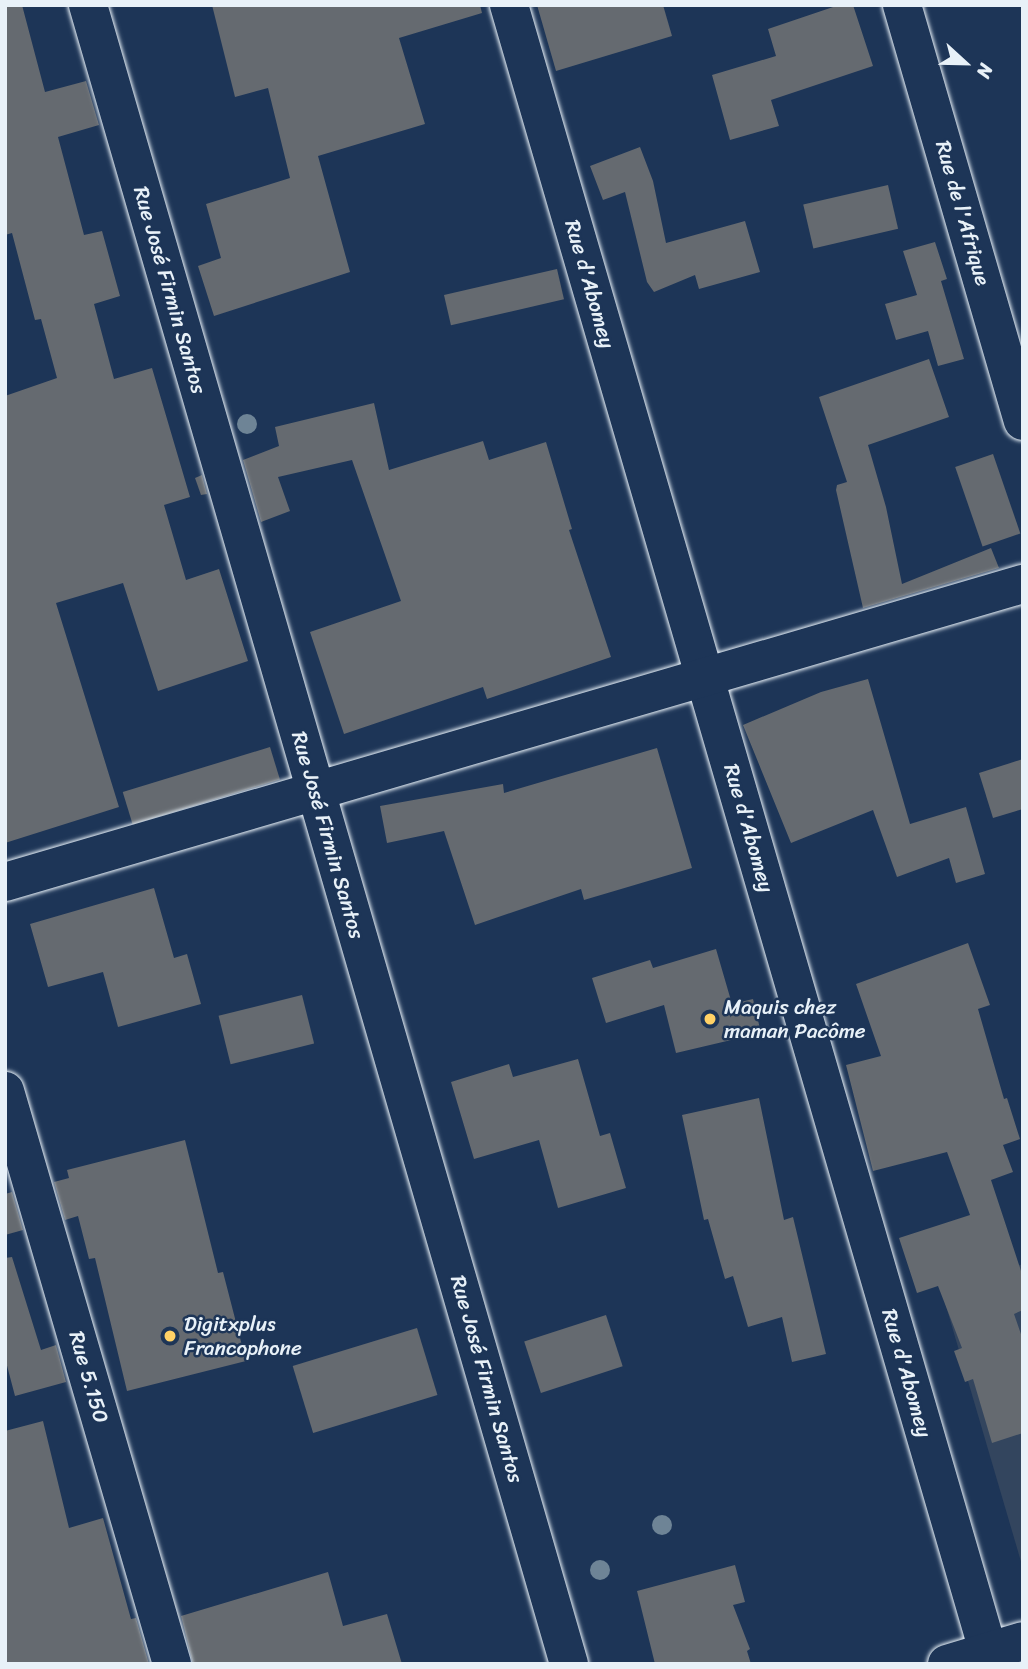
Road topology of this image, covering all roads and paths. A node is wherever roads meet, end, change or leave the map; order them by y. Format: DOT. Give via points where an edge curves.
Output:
graph roads {
  1 [pos="88,5"];
  2 [pos="509,5"];
  3 [pos="902,5"];
  4 [pos="1023,421"];
  5 [pos="1023,584"];
  6 [pos="705,677"];
  7 [pos="316,792"];
  8 [pos="5,882"];
  9 [pos="5,1091"];
  10 [pos="1005,1646"];
  11 [pos="172,1664"];
  12 [pos="569,1664"];
  13 [pos="947,1664"];
  1 -- 7 [label="street, Rue José Firmin Santos"];
  2 -- 6 [label="street, Rue d'Abomey"];
  3 -- 4 [label="street, Rue de l'Afrique"];
  5 -- 6 [label="street"];
  6 -- 7 [label="street"];
  6 -- 10 [label="street, Rue d'Abomey"];
  7 -- 8 [label="street"];
  7 -- 12 [label="street, Rue José Firmin Santos"];
  9 -- 11 [label="street, Rue 5.150"];
  10 -- 13 [label="street"];
}
